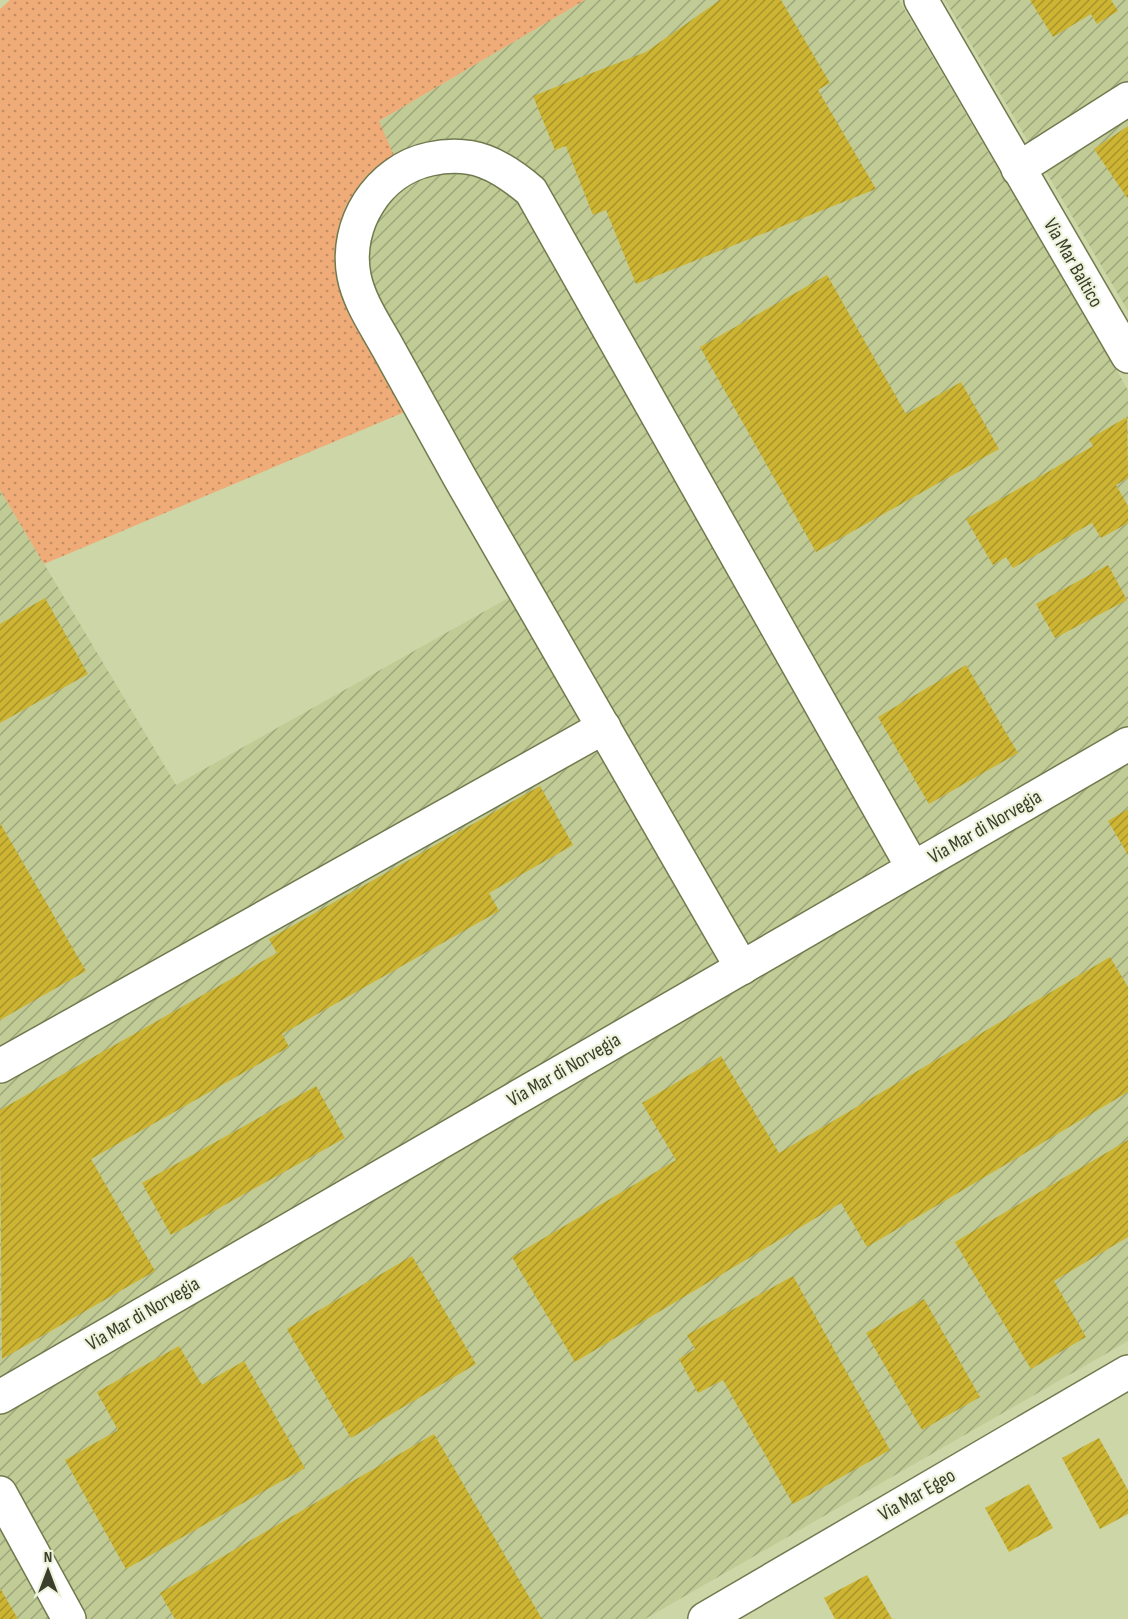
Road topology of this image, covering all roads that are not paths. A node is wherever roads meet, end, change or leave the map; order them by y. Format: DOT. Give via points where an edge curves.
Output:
graph roads {
  1 [pos="921,0"];
  2 [pos="1128,99"];
  3 [pos="1018,169"];
  4 [pos="1128,356"];
  5 [pos="604,727"];
  6 [pos="1128,744"];
  7 [pos="914,868"];
  8 [pos="742,968"];
  9 [pos="0,1066"];
  10 [pos="1128,1372"];
  11 [pos="0,1396"];
  12 [pos="0,1493"];
  13 [pos="69,1619"];
  14 [pos="705,1619"];
  1 -- 3 [label="street, Via Mar Baltico"];
  2 -- 3 [label="street"];
  3 -- 4 [label="street, Via Mar Baltico"];
  5 -- 7 [label="street" via="435,435 362,301 354,277 355,232 365,207 381,186 420,161 448,156 477,158 507,170 531,191"];
  5 -- 8 [label="street"];
  5 -- 9 [label="street"];
  6 -- 7 [label="street, Via Mar di Norvegia"];
  7 -- 8 [label="street, Via Mar di Norvegia"];
  8 -- 11 [label="street, Via Mar di Norvegia"];
  10 -- 14 [label="street, Via Mar Egeo"];
  12 -- 13 [label="street"];
}
